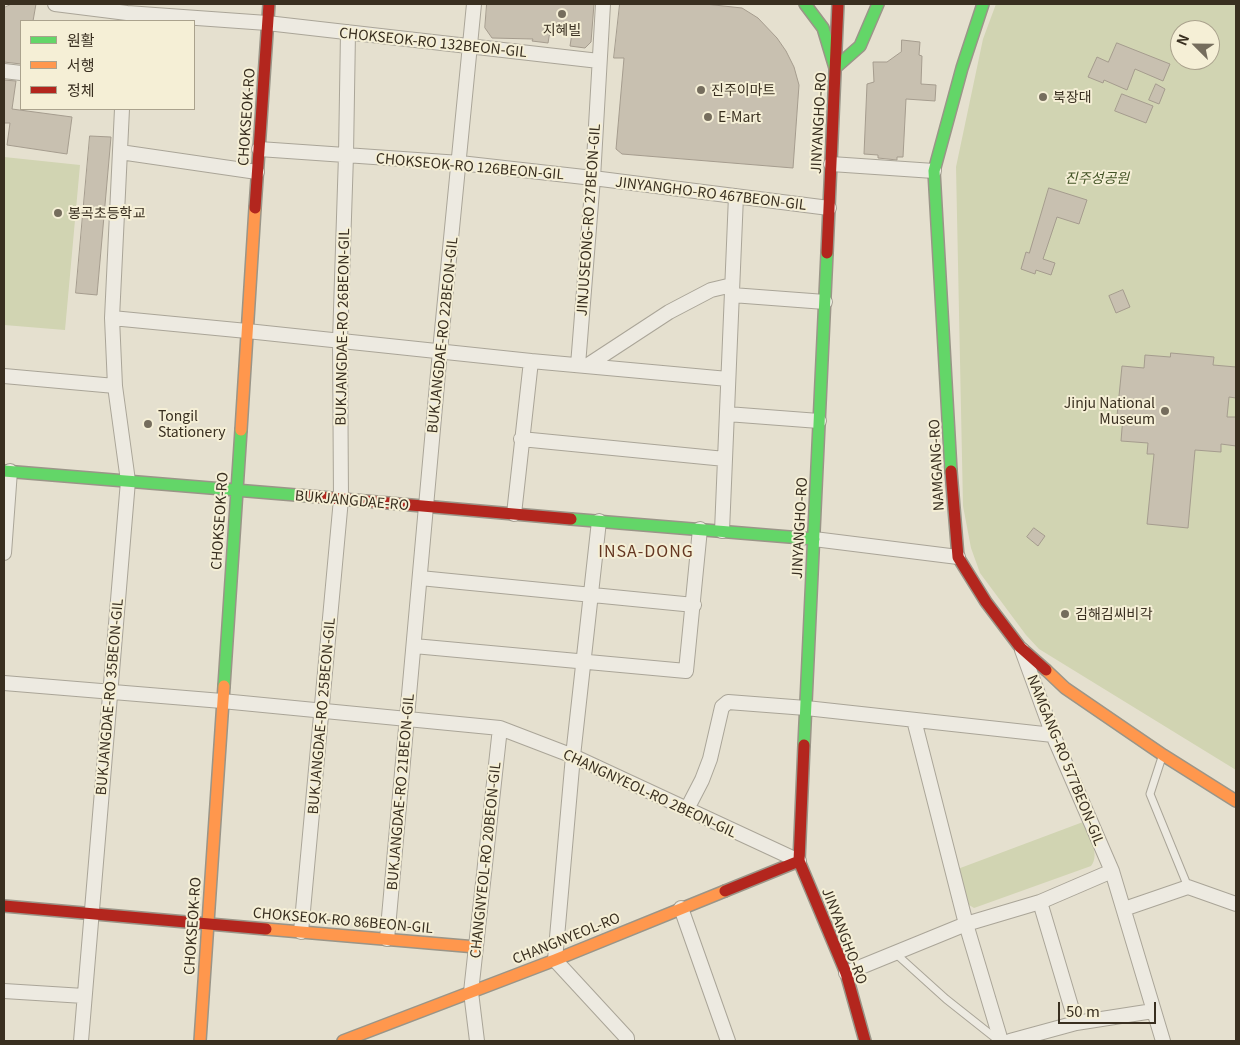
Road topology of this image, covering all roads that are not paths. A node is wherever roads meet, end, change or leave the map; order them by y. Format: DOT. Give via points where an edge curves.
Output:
graph roads {
  1 [pos="55,4"];
  2 [pos="269,4"];
  3 [pos="474,4"];
  4 [pos="603,4"];
  5 [pos="805,4"];
  6 [pos="838,4"];
  7 [pos="878,4"];
  8 [pos="983,4"];
  9 [pos="127,13"];
  10 [pos="267,23"];
  11 [pos="348,32"];
  12 [pos="470,46"];
  13 [pos="599,61"];
  14 [pos="835,68"];
  15 [pos="4,71"];
  16 [pos="20,73"];
  17 [pos="122,110"];
  18 [pos="259,149"];
  19 [pos="120,152"];
  20 [pos="346,155"];
  21 [pos="460,163"];
  22 [pos="831,164"];
  23 [pos="934,171"];
  24 [pos="258,172"];
  25 [pos="593,178"];
  26 [pos="736,196"];
  27 [pos="829,208"];
  28 [pos="732,290"];
  29 [pos="824,302"];
  30 [pos="112,318"];
  31 [pos="247,331"];
  32 [pos="340,341"];
  33 [pos="440,351"];
  34 [pos="531,361"];
  35 [pos="583,365"];
  36 [pos="4,376"];
  37 [pos="115,379"];
  38 [pos="728,379"];
  39 [pos="727,414"];
  40 [pos="819,421"];
  41 [pos="521,439"];
  42 [pos="725,459"];
  43 [pos="7,471"];
  44 [pos="128,481"];
  45 [pos="236,490"];
  46 [pos="341,499"];
  47 [pos="426,506"];
  48 [pos="514,514"];
  49 [pos="599,521"];
  50 [pos="700,529"];
  51 [pos="722,531"];
  52 [pos="814,538"];
  53 [pos="4,553"];
  54 [pos="958,557"];
  55 [pos="420,578"];
  56 [pos="591,594"];
  57 [pos="694,605"];
  58 [pos="414,646"];
  59 [pos="1020,647"];
  60 [pos="584,662"];
  61 [pos="4,683"];
  62 [pos="110,692"];
  63 [pos="222,701"];
  64 [pos="806,708"];
  65 [pos="322,711"];
  66 [pos="407,719"];
  67 [pos="914,720"];
  68 [pos="500,728"];
  69 [pos="1053,736"];
  70 [pos="573,756"];
  71 [pos="1163,756"];
  72 [pos="1236,801"];
  73 [pos="687,809"];
  74 [pos="799,861"];
  75 [pos="1112,872"];
  76 [pos="1188,888"];
  77 [pos="1235,901"];
  78 [pos="1040,902"];
  79 [pos="4,906"];
  80 [pos="681,908"];
  81 [pos="1124,909"];
  82 [pos="91,914"];
  83 [pos="207,924"];
  84 [pos="966,924"];
  85 [pos="302,932"];
  86 [pos="387,939"];
  87 [pos="476,947"];
  88 [pos="895,953"];
  89 [pos="555,960"];
  90 [pos="846,973"];
  91 [pos="4,991"];
  92 [pos="471,992"];
  93 [pos="84,996"];
  94 [pos="1153,1011"];
  95 [pos="1076,1024"];
  96 [pos="81,1041"];
  97 [pos="200,1041"];
  98 [pos="343,1041"];
  99 [pos="477,1041"];
  100 [pos="628,1041"];
  101 [pos="728,1041"];
  102 [pos="865,1041"];
  103 [pos="1000,1041"];
  104 [pos="1010,1041"];
  105 [pos="1163,1041"];
  1 -- 9 [label="street, CHOKSEOK-RO 132BEON-GIL"];
  2 -- 10 [label="street, CHOKSEOK-RO"];
  3 -- 12 [label="street, BUKJANGDAE-RO 22BEON-GIL"];
  4 -- 13 [label="street, JINJUSEONG-RO 27BEON-GIL"];
  5 -- 14 [label="street" via="823,28"];
  6 -- 14 [label="street, JINYANGHO-RO"];
  7 -- 14 [label="street" via="860,46"];
  8 -- 23 [label="street, NAMGANG-RO"];
  9 -- 10 [label="street, CHOKSEOK-RO 132BEON-GIL"];
  10 -- 11 [label="street, CHOKSEOK-RO 132BEON-GIL"];
  10 -- 18 [label="street, CHOKSEOK-RO"];
  11 -- 12 [label="street, CHOKSEOK-RO 132BEON-GIL"];
  11 -- 20 [label="street"];
  12 -- 13 [label="street, CHOKSEOK-RO 132BEON-GIL"];
  12 -- 21 [label="street, BUKJANGDAE-RO 22BEON-GIL"];
  13 -- 25 [label="street, JINJUSEONG-RO 27BEON-GIL"];
  14 -- 22 [label="street, JINYANGHO-RO"];
  15 -- 16 [label="street"];
  17 -- 19 [label="street, BUKJANGDAE-RO 35BEON-GIL"];
  18 -- 20 [label="street, CHOKSEOK-RO 126BEON-GIL"];
  18 -- 24 [label="street, CHOKSEOK-RO"];
  19 -- 24 [label="street"];
  19 -- 30 [label="street, BUKJANGDAE-RO 35BEON-GIL"];
  20 -- 21 [label="street, CHOKSEOK-RO 126BEON-GIL"];
  20 -- 32 [label="street, BUKJANGDAE-RO 26BEON-GIL"];
  21 -- 25 [label="street, CHOKSEOK-RO 126BEON-GIL"];
  21 -- 33 [label="street, BUKJANGDAE-RO 22BEON-GIL"];
  22 -- 23 [label="street"];
  22 -- 27 [label="street, JINYANGHO-RO"];
  23 -- 54 [label="street, NAMGANG-RO"];
  24 -- 31 [label="street, CHOKSEOK-RO"];
  25 -- 26 [label="street, JINYANGHO-RO 467BEON-GIL"];
  25 -- 35 [label="street, JINJUSEONG-RO 27BEON-GIL"];
  26 -- 27 [label="street, JINYANGHO-RO 467BEON-GIL"];
  26 -- 28 [label="street"];
  27 -- 29 [label="street, JINYANGHO-RO"];
  28 -- 29 [label="street"];
  28 -- 35 [label="street" via="711,290"];
  28 -- 38 [label="street"];
  29 -- 40 [label="street, JINYANGHO-RO"];
  30 -- 31 [label="street"];
  30 -- 37 [label="street, BUKJANGDAE-RO 35BEON-GIL"];
  31 -- 32 [label="street"];
  31 -- 45 [label="street, CHOKSEOK-RO"];
  32 -- 33 [label="street"];
  32 -- 46 [label="street, BUKJANGDAE-RO 26BEON-GIL"];
  33 -- 34 [label="street"];
  33 -- 47 [label="street, BUKJANGDAE-RO 22BEON-GIL"];
  34 -- 35 [label="street"];
  34 -- 41 [label="street"];
  35 -- 38 [label="street"];
  36 -- 37 [label="street"];
  37 -- 44 [label="street, BUKJANGDAE-RO 35BEON-GIL"];
  38 -- 39 [label="street"];
  39 -- 40 [label="street"];
  39 -- 42 [label="street"];
  40 -- 52 [label="street, JINYANGHO-RO"];
  41 -- 42 [label="street"];
  41 -- 48 [label="street"];
  42 -- 51 [label="street"];
  43 -- 44 [label="street, BUKJANGDAE-RO"];
  43 -- 53 [label="street"];
  44 -- 45 [label="street, BUKJANGDAE-RO"];
  44 -- 62 [label="street, BUKJANGDAE-RO 35BEON-GIL"];
  45 -- 46 [label="street, BUKJANGDAE-RO"];
  45 -- 63 [label="street, CHOKSEOK-RO"];
  46 -- 47 [label="street, BUKJANGDAE-RO"];
  46 -- 65 [label="street, BUKJANGDAE-RO 25BEON-GIL"];
  47 -- 48 [label="street, BUKJANGDAE-RO"];
  47 -- 55 [label="street, BUKJANGDAE-RO 21BEON-GIL"];
  48 -- 49 [label="street, BUKJANGDAE-RO"];
  49 -- 50 [label="street, BUKJANGDAE-RO"];
  49 -- 56 [label="street"];
  50 -- 51 [label="street, BUKJANGDAE-RO"];
  50 -- 57 [label="street"];
  51 -- 52 [label="street, BUKJANGDAE-RO"];
  52 -- 54 [label="street"];
  52 -- 64 [label="street, JINYANGHO-RO"];
  54 -- 59 [label="street, NAMGANG-RO"];
  55 -- 56 [label="street"];
  55 -- 58 [label="street, BUKJANGDAE-RO 21BEON-GIL"];
  56 -- 57 [label="street"];
  56 -- 60 [label="street"];
  57 -- 60 [label="street" via="686,671"];
  58 -- 60 [label="street"];
  58 -- 66 [label="street, BUKJANGDAE-RO 21BEON-GIL"];
  59 -- 69 [label="street, NAMGANG-RO 577BEON-GIL"];
  59 -- 71 [label="street, NAMGANG-RO" via="1065,688"];
  60 -- 70 [label="street"];
  61 -- 62 [label="street, CHANGNYEOL-RO 2BEON-GIL"];
  62 -- 63 [label="street, CHANGNYEOL-RO 2BEON-GIL"];
  62 -- 82 [label="street, BUKJANGDAE-RO 35BEON-GIL"];
  63 -- 65 [label="street, CHANGNYEOL-RO 2BEON-GIL"];
  63 -- 83 [label="street, CHOKSEOK-RO"];
  64 -- 67 [label="street"];
  64 -- 73 [label="street" via="728,702 722,707 710,759"];
  64 -- 74 [label="street, JINYANGHO-RO"];
  65 -- 66 [label="street, CHANGNYEOL-RO 2BEON-GIL"];
  65 -- 85 [label="street, BUKJANGDAE-RO 25BEON-GIL"];
  66 -- 68 [label="street, CHANGNYEOL-RO 2BEON-GIL"];
  66 -- 86 [label="street, BUKJANGDAE-RO 21BEON-GIL"];
  67 -- 69 [label="street"];
  67 -- 84 [label="street"];
  68 -- 70 [label="street, CHANGNYEOL-RO 2BEON-GIL"];
  68 -- 87 [label="street, CHANGNYEOL-RO 20BEON-GIL"];
  69 -- 75 [label="street, NAMGANG-RO 577BEON-GIL"];
  70 -- 73 [label="street, CHANGNYEOL-RO 2BEON-GIL"];
  70 -- 89 [label="street"];
  71 -- 72 [label="street, NAMGANG-RO"];
  71 -- 76 [label="lane" via="1150,794"];
  73 -- 74 [label="street, CHANGNYEOL-RO 2BEON-GIL"];
  74 -- 80 [label="street, CHANGNYEOL-RO"];
  74 -- 90 [label="street, JINYANGHO-RO"];
  75 -- 78 [label="street"];
  75 -- 81 [label="street, NAMGANG-RO 577BEON-GIL"];
  76 -- 77 [label="street"];
  76 -- 81 [label="street"];
  78 -- 84 [label="street"];
  78 -- 95 [label="street"];
  79 -- 82 [label="street, CHOKSEOK-RO 86BEON-GIL"];
  80 -- 89 [label="street, CHANGNYEOL-RO"];
  80 -- 101 [label="street"];
  81 -- 94 [label="street, NAMGANG-RO 577BEON-GIL"];
  82 -- 83 [label="street, CHOKSEOK-RO 86BEON-GIL"];
  82 -- 93 [label="street, BUKJANGDAE-RO 35BEON-GIL"];
  83 -- 85 [label="street, CHOKSEOK-RO 86BEON-GIL"];
  83 -- 97 [label="street, CHOKSEOK-RO"];
  84 -- 88 [label="street"];
  84 -- 103 [label="street"];
  85 -- 86 [label="street, CHOKSEOK-RO 86BEON-GIL"];
  86 -- 87 [label="street, CHOKSEOK-RO 86BEON-GIL"];
  87 -- 92 [label="street, CHANGNYEOL-RO 20BEON-GIL"];
  88 -- 90 [label="street"];
  88 -- 103 [label="lane"];
  89 -- 92 [label="street, CHANGNYEOL-RO"];
  89 -- 100 [label="street"];
  90 -- 102 [label="street, JINYANGHO-RO"];
  91 -- 93 [label="street"];
  92 -- 98 [label="street, CHANGNYEOL-RO"];
  92 -- 99 [label="street, CHANGNYEOL-RO 20BEON-GIL"];
  93 -- 96 [label="street, BUKJANGDAE-RO 35BEON-GIL"];
  94 -- 95 [label="street"];
  94 -- 105 [label="street, NAMGANG-RO 577BEON-GIL"];
  95 -- 104 [label="street"];
}
